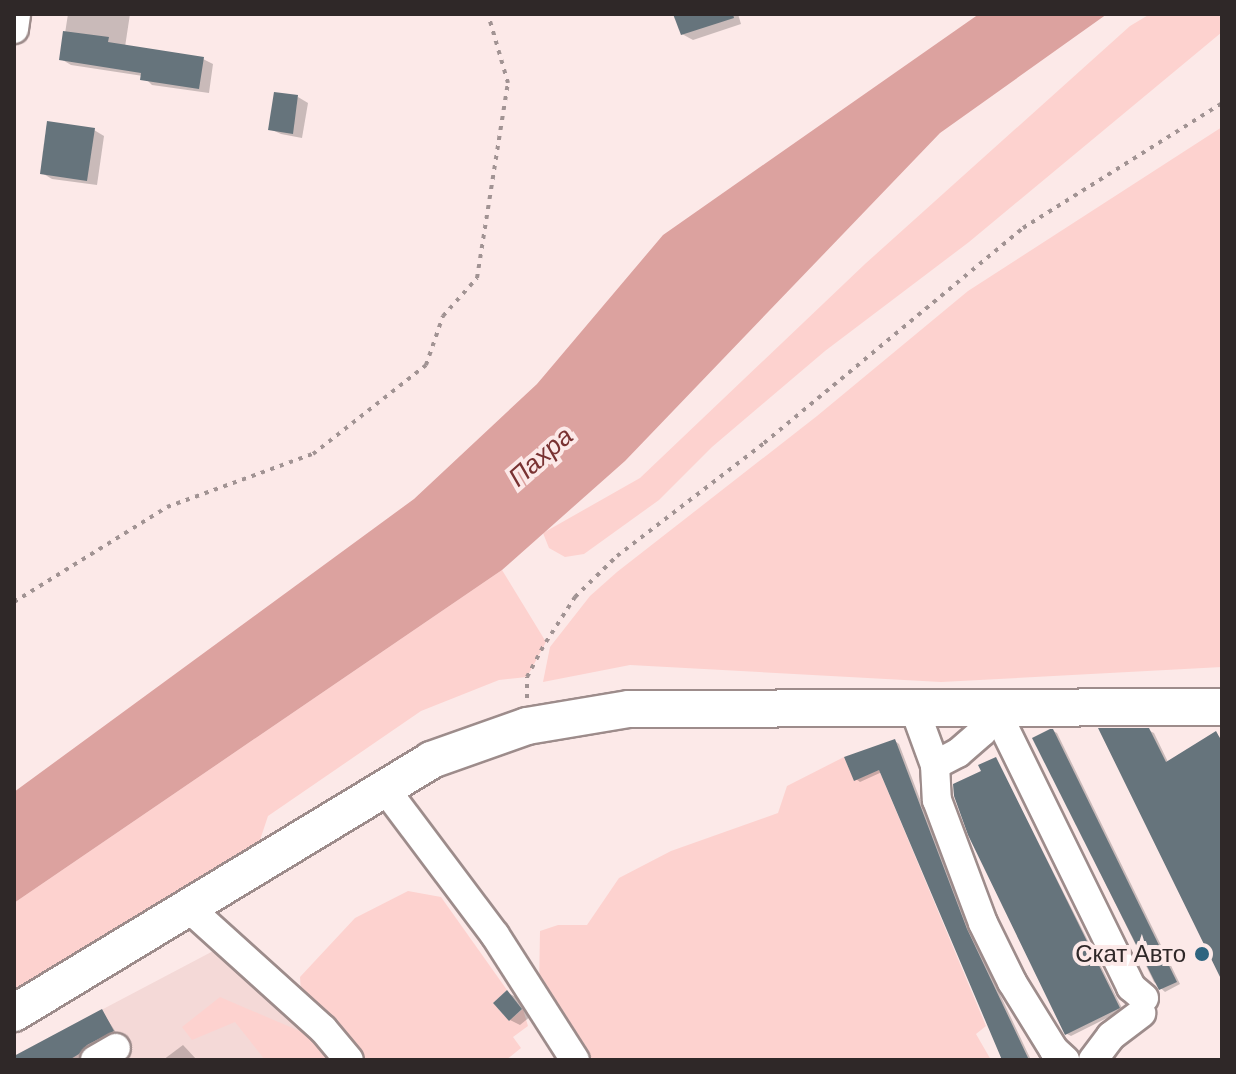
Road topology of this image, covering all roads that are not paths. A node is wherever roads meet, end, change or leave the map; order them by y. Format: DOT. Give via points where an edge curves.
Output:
graph roads {
  1 [pos="16,14"];
  2 [pos="14,29"];
  3 [pos="913,705"];
  4 [pos="993,705"];
  5 [pos="1222,707"];
  6 [pos="935,765"];
  7 [pos="383,786"];
  8 [pos="200,918"];
  9 [pos="246,932"];
  10 [pos="14,1013"];
  11 [pos="349,1060"];
  12 [pos="575,1060"];
  13 [pos="1065,1060"];
  14 [pos="1093,1060"];
  1 -- 2 [label="street"];
  3 -- 4 [label="main road"];
  3 -- 6 [label="street"];
  3 -- 7 [label="main road" via="629,709 527,726 442,755"];
  4 -- 5 [label="main road"];
  4 -- 6 [label="street" via="982,732"];
  4 -- 14 [label="street" via="1142,1006"];
  6 -- 13 [label="street" via="937,800 983,923 1012,982"];
  7 -- 8 [label="main road"];
  7 -- 12 [label="street" via="495,935"];
  8 -- 9 [label="street"];
  8 -- 10 [label="main road"];
  8 -- 11 [label="street" via="323,1029"];
}
